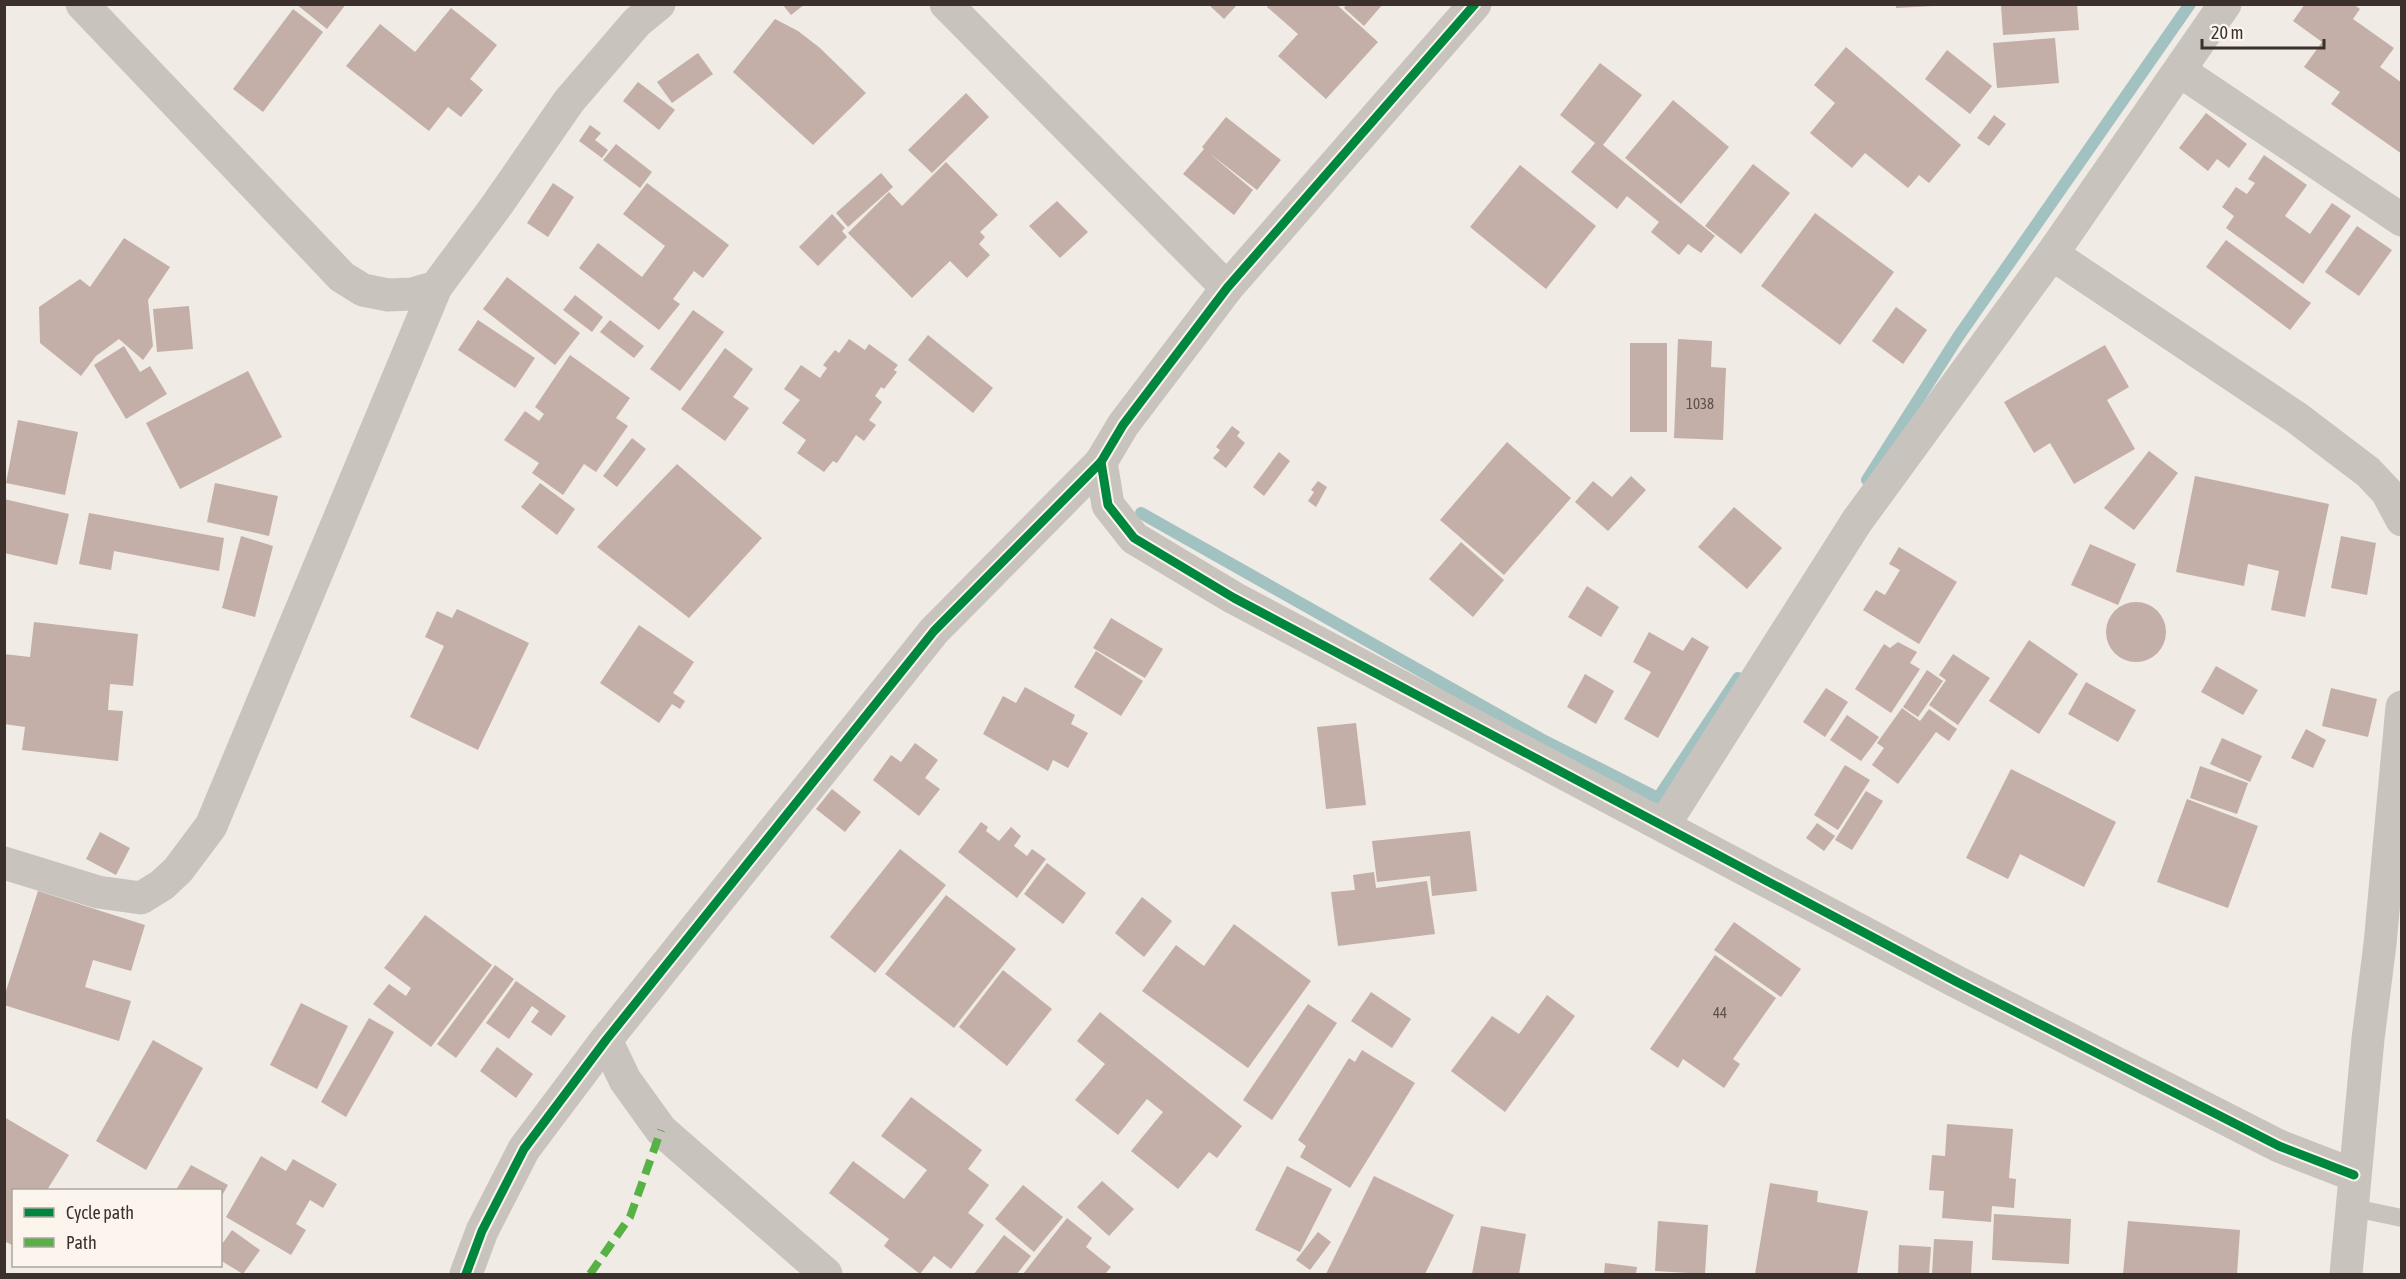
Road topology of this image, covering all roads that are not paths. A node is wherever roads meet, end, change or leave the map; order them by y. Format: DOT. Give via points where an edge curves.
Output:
graph roads {
  1 [pos="82,4"];
  2 [pos="659,4"];
  3 [pos="946,4"];
  4 [pos="1475,4"];
  5 [pos="2225,4"];
  6 [pos="2180,71"];
  7 [pos="2402,220"];
  8 [pos="2052,254"];
  9 [pos="436,286"];
  10 [pos="1227,288"];
  11 [pos="1101,462"];
  12 [pos="2402,520"];
  13 [pos="2402,707"];
  14 [pos="1664,825"];
  15 [pos="4,863"];
  16 [pos="606,1040"];
  17 [pos="2354,1175"];
  18 [pos="2354,1208"];
  19 [pos="2402,1218"];
  20 [pos="466,1275"];
  21 [pos="826,1275"];
  22 [pos="2346,1275"];
  1 -- 9 [label="street" via="342,277 363,290 388,295 412,294"];
  2 -- 9 [label="street" via="637,22 569,101"];
  3 -- 10 [label="street"];
  4 -- 10 [label="street"];
  5 -- 6 [label="street"];
  6 -- 7 [label="street"];
  6 -- 8 [label="street"];
  8 -- 12 [label="street" via="2297,418 2360,465 2387,492"];
  8 -- 14 [label="street" via="1857,521"];
  9 -- 15 [label="street" via="211,826 178,870 141,898 98,892"];
  10 -- 11 [label="street" via="1123,425"];
  11 -- 14 [label="street" via="1108,505 1134,538 1234,598"];
  11 -- 16 [label="street" via="934,631"];
  13 -- 17 [label="street"];
  14 -- 17 [label="street" via="1957,982 2279,1146"];
  16 -- 20 [label="street" via="524,1149 482,1231"];
  16 -- 21 [label="street" via="625,1080 661,1130"];
  17 -- 18 [label="street"];
  18 -- 19 [label="lane"];
  18 -- 22 [label="street"];
}
